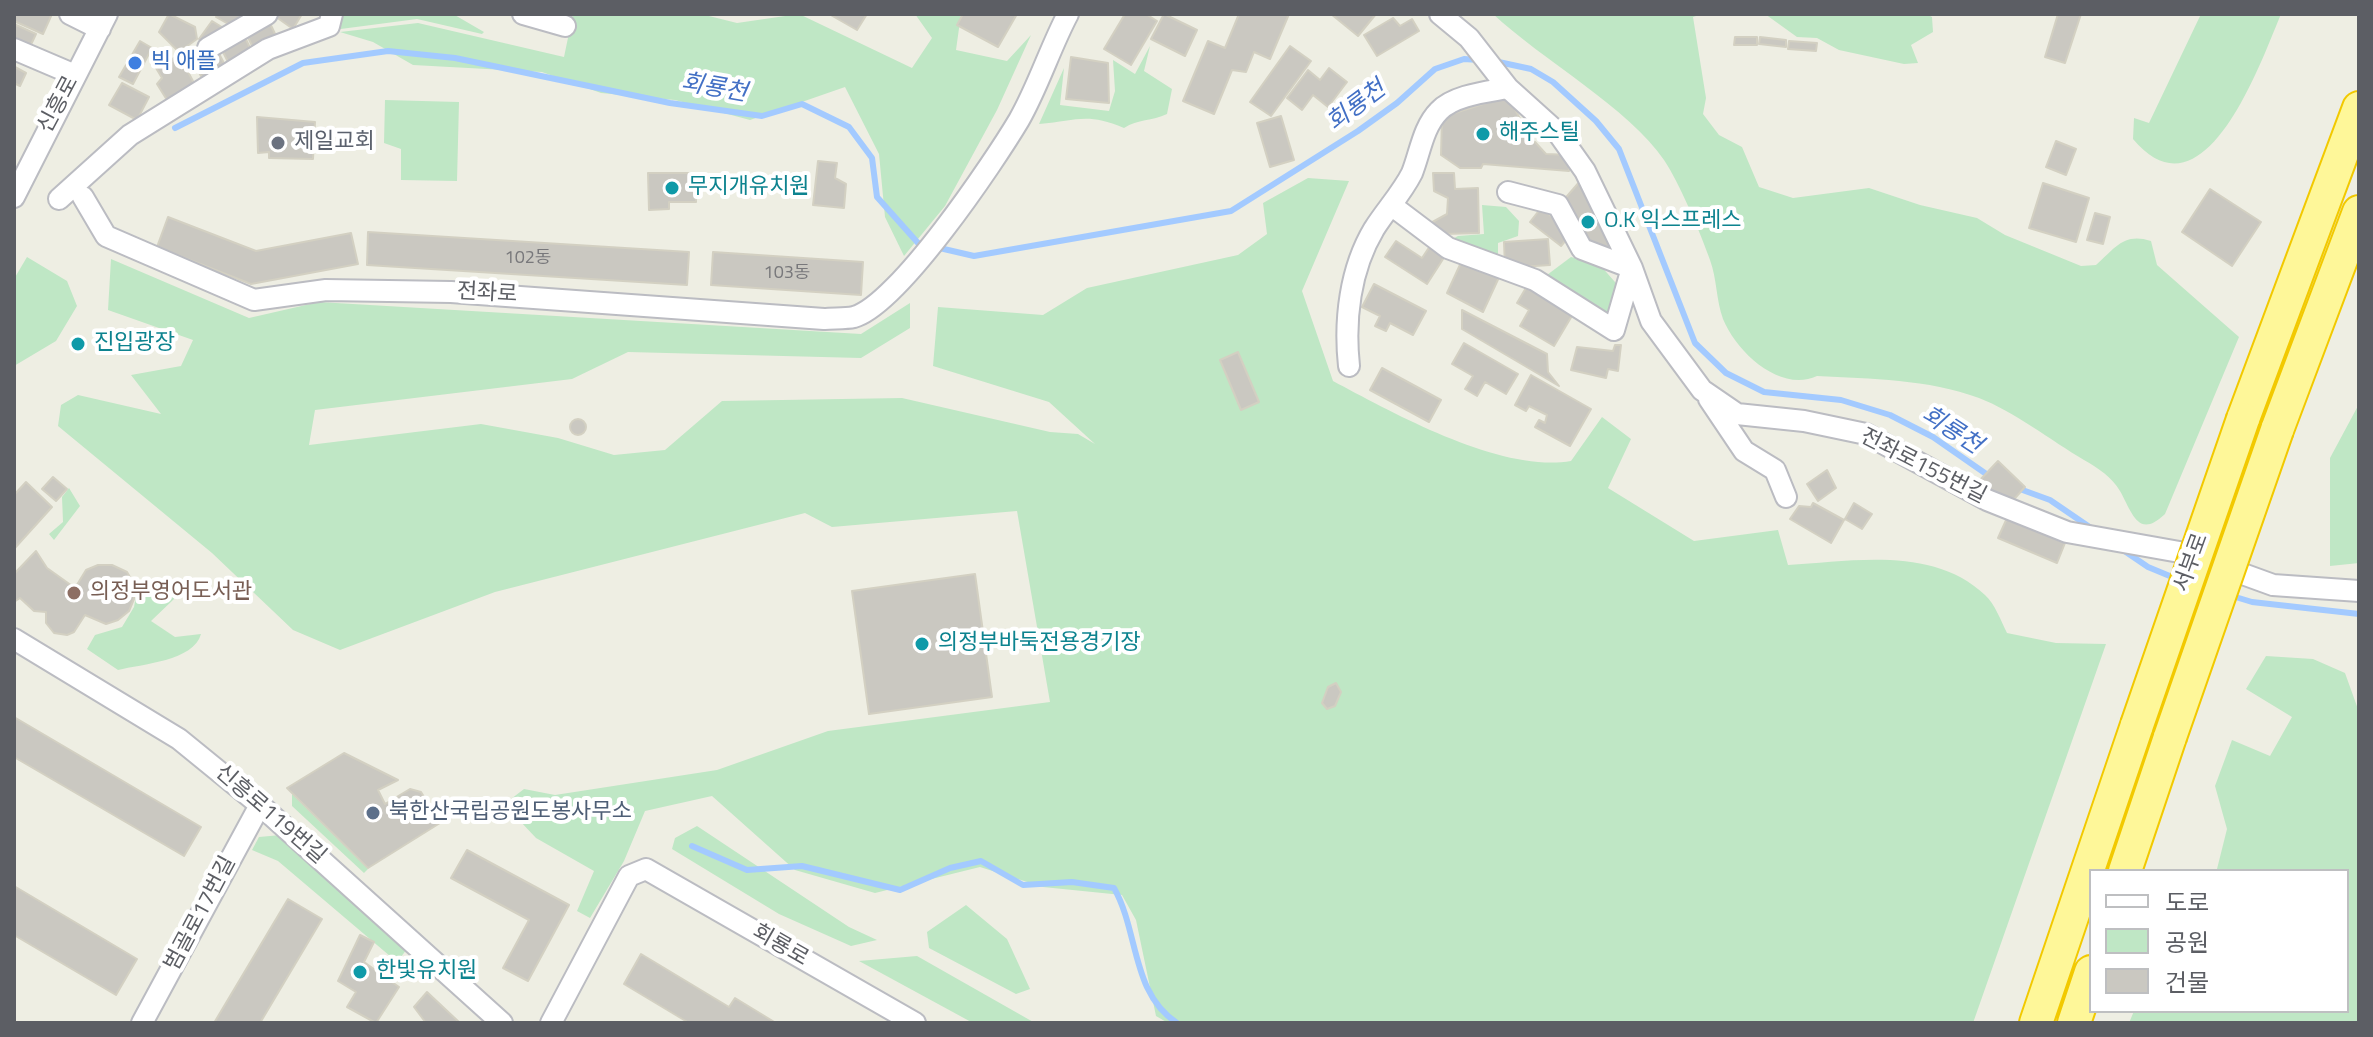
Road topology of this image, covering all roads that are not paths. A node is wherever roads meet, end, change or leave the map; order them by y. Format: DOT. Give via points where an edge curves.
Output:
graph roads {
  1 [pos="70,14"];
  2 [pos="267,14"];
  3 [pos="332,14"];
  4 [pos="523,14"];
  5 [pos="1068,14"];
  6 [pos="1440,14"];
  7 [pos="103,22"];
  8 [pos="565,26"];
  9 [pos="208,48"];
  10 [pos="14,49"];
  11 [pos="75,75"];
  12 [pos="1508,88"];
  13 [pos="2359,108"];
  14 [pos="1508,192"];
  15 [pos="14,197"];
  16 [pos="83,197"];
  17 [pos="59,199"];
  18 [pos="1391,205"];
  19 [pos="2359,212"];
  20 [pos="1632,268"];
  21 [pos="1349,366"];
  22 [pos="1702,390"];
  23 [pos="1786,497"];
  24 [pos="2359,591"];
  25 [pos="14,639"];
  26 [pos="260,805"];
  27 [pos="2126,869"];
  28 [pos="2089,978"];
  29 [pos="142,1023"];
  30 [pos="502,1023"];
  31 [pos="551,1023"];
  32 [pos="915,1023"];
  33 [pos="2036,1023"];
  34 [pos="2074,1023"];
  1 -- 7 [label="street"];
  2 -- 9 [label="street"];
  3 -- 17 [label="street" via="329,26 268,49 130,135"];
  4 -- 8 [label="street"];
  5 -- 16 [label="street, 전좌로" via="1020,118 947,223 874,307 854,317 451,292 326,290 254,300 106,236"];
  6 -- 12 [label="street, 전좌로155번길" via="1469,38"];
  7 -- 11 [label="street, 신흥로"];
  10 -- 11 [label="street"];
  11 -- 15 [label="street, 신흥로"];
  12 -- 18 [label="street" via="1475,94 1440,110 1411,175"];
  12 -- 20 [label="street, 전좌로155번길" via="1558,133 1585,171"];
  13 -- 33 [label="highway, 서부로, bridge" via="2243,419"];
  14 -- 20 [label="street" via="1558,205 1582,249"];
  18 -- 20 [label="street" via="1448,248 1535,280 1614,330"];
  18 -- 21 [label="street" via="1372,232 1349,304"];
  19 -- 27 [label="highway, 서부로, bridge" via="2277,430"];
  20 -- 22 [label="street, 전좌로155번길" via="1651,321"];
  22 -- 23 [label="street" via="1744,451 1775,470"];
  22 -- 24 [label="street, 전좌로155번길" via="1737,414 1866,434 1987,500 2079,535 2185,553 2273,585"];
  25 -- 26 [label="street, 신흥로119번길" via="167,732"];
  26 -- 29 [label="street, 범골로17번길"];
  26 -- 30 [label="street, 신흥로119번길"];
  28 -- 34 [label="highway"];
  31 -- 32 [label="street, 회룡로" via="629,876 646,869"];
}
